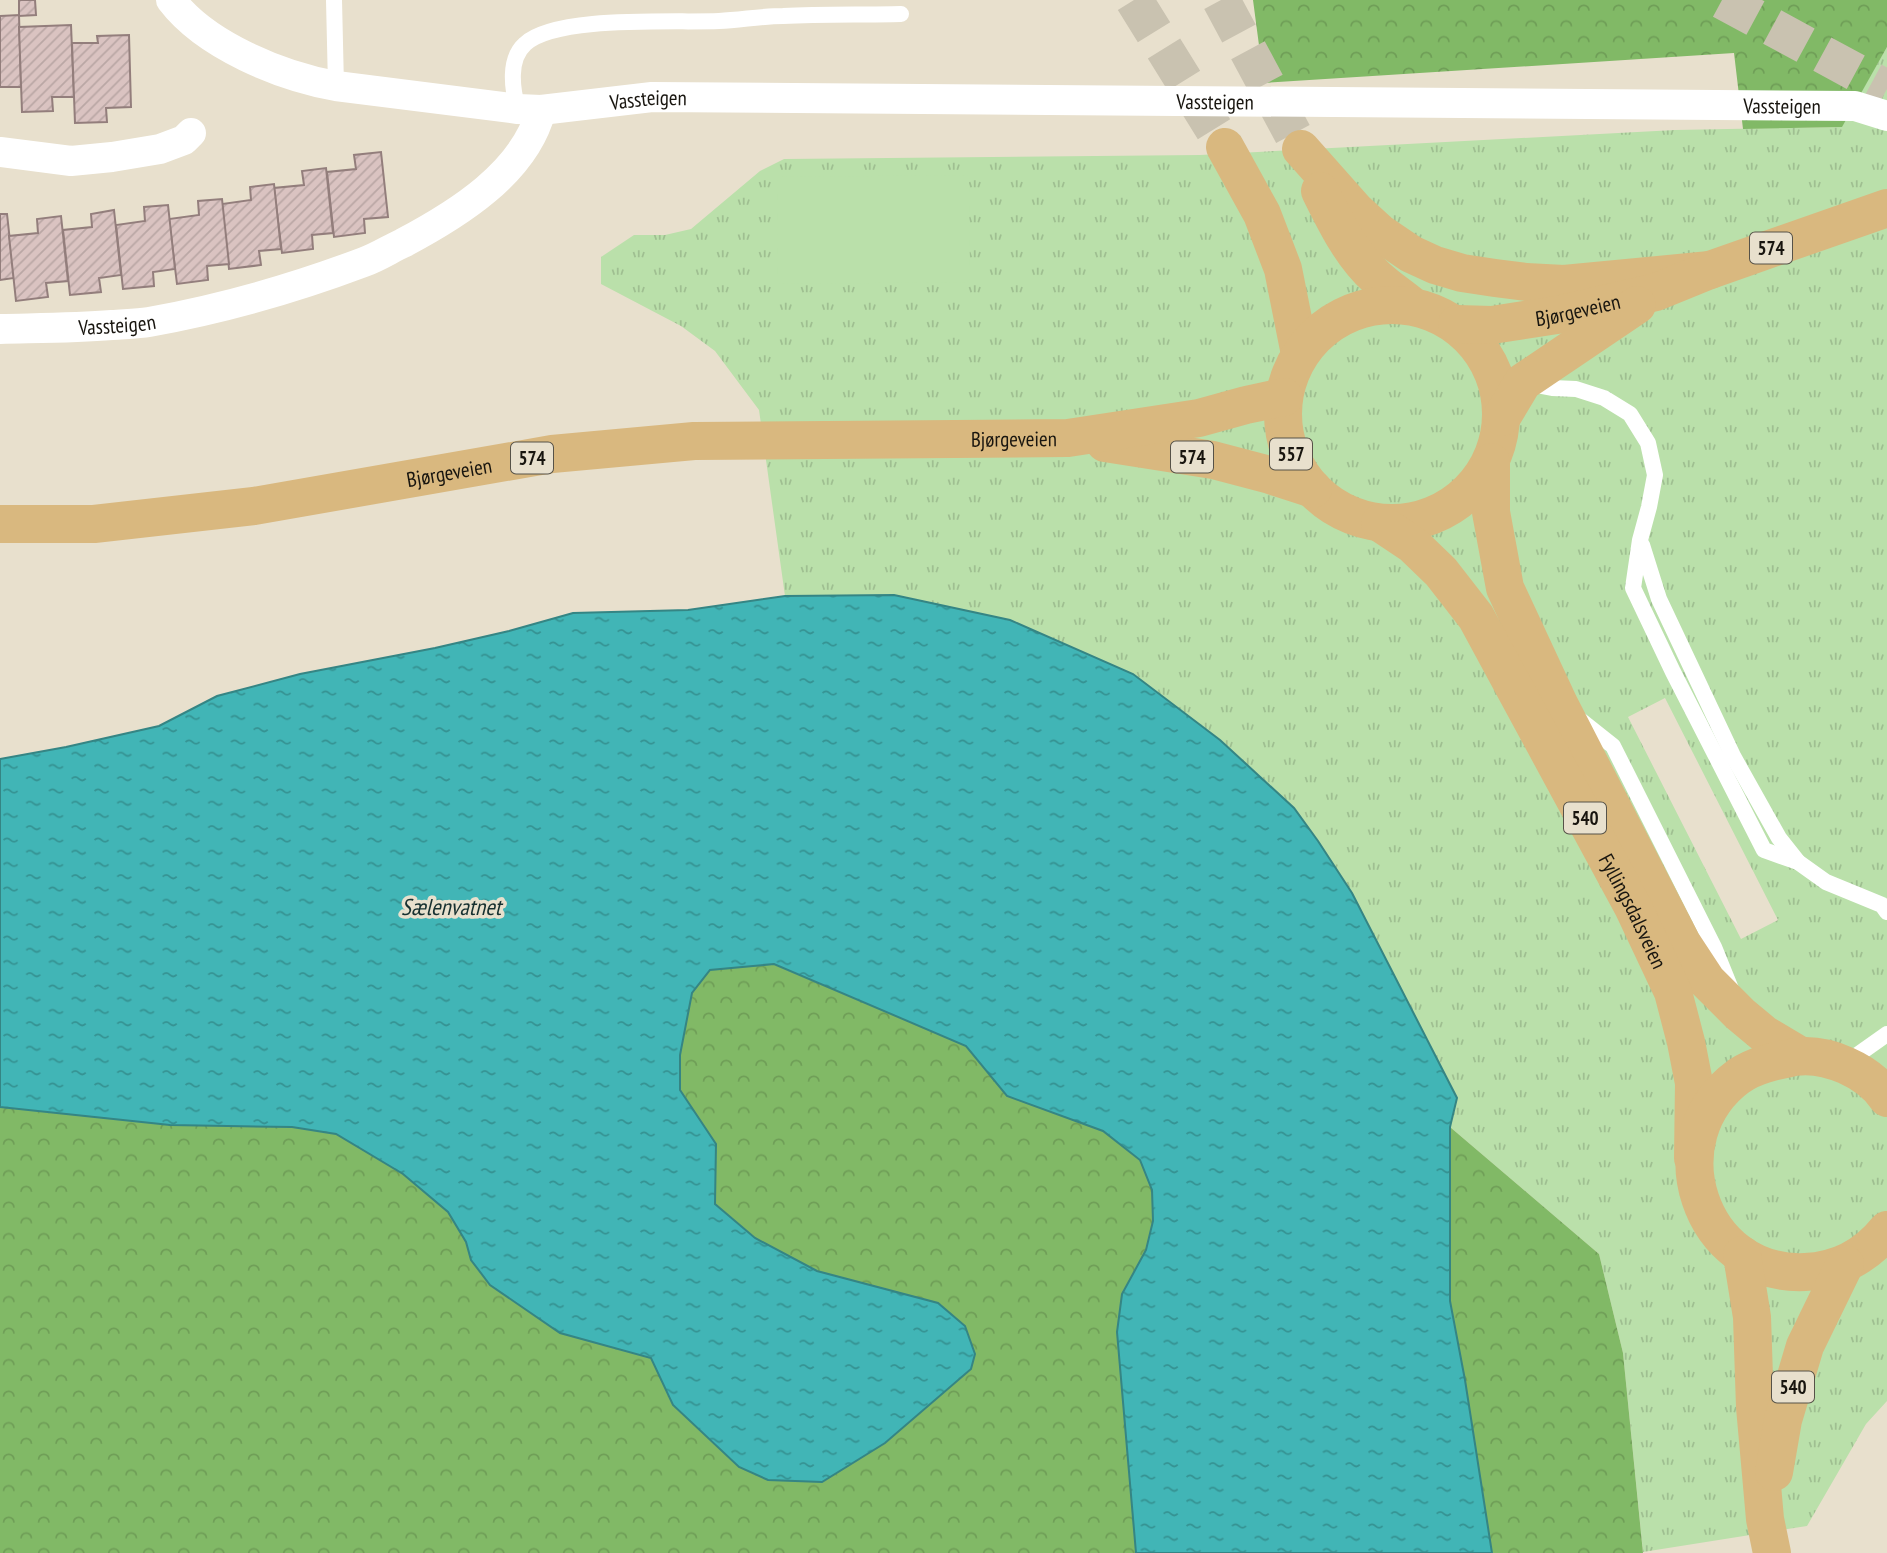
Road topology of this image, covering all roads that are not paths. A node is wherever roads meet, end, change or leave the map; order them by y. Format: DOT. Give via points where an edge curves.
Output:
graph roads {
  1 [pos="172,0"];
  2 [pos="334,0"];
  3 [pos="901,14"];
  4 [pos="336,86"];
  5 [pos="529,110"];
  6 [pos="1887,116"];
  7 [pos="191,133"];
  8 [pos="1225,147"];
  9 [pos="1301,149"];
  10 [pos="0,152"];
  11 [pos="1887,208"];
  12 [pos="1710,271"];
  13 [pos="1656,292"];
  14 [pos="1411,305"];
  15 [pos="1457,324"];
  16 [pos="0,328"];
  17 [pos="1300,354"];
  18 [pos="1523,382"];
  19 [pos="1283,397"];
  20 [pos="1502,417"];
  21 [pos="1068,438"];
  22 [pos="1491,462"];
  23 [pos="1313,489"];
  24 [pos="1380,523"];
  25 [pos="0,524"];
  26 [pos="1887,912"];
  27 [pos="1887,1034"];
  28 [pos="1801,1056"];
  29 [pos="1843,1065"];
  30 [pos="1887,1098"];
  31 [pos="1693,1158"];
  32 [pos="1874,1245"];
  33 [pos="1742,1255"];
  34 [pos="1769,1536"];
  1 -- 4 [label="street, Vassteigen" via="197,25 241,55"];
  2 -- 4 [label="lane"];
  3 -- 5 [label="lane" via="599,23 539,34 516,54 513,65"];
  4 -- 5 [label="street, Vassteigen"];
  5 -- 6 [label="street, Vassteigen" via="666,97 1855,106"];
  5 -- 16 [label="street, Vassteigen" via="536,126 503,175 435,226 367,261 262,295 147,322"];
  7 -- 10 [label="street" via="160,149 113,157 71,161"];
  8 -- 17 [label="main road" via="1262,214 1283,269"];
  9 -- 12 [label="main road, 574" via="1380,233 1435,265 1495,278 1564,284"];
  9 -- 14 [label="main road, 557" via="1356,255"];
  11 -- 12 [label="main road, Bjørgeveien / 574"];
  12 -- 13 [label="main road, Bjørgeveien / 574"];
  13 -- 15 [label="main road, Bjørgeveien / 574" via="1558,315 1492,325"];
  13 -- 18 [label="main road, Bjørgeveien / 574"];
  14 -- 15 [label="main road, 557"];
  14 -- 17 [label="main road, 557" via="1379,304 1349,313 1321,330"];
  15 -- 20 [label="main road, 557" via="1473,338 1494,373"];
  17 -- 19 [label="main road, 557"];
  18 -- 20 [label="main road, Bjørgeveien / 574"];
  18 -- 26 [label="lane" via="1576,389 1604,398 1630,414 1648,443 1655,475 1640,540 1659,599 1733,756 1779,838 1798,862 1826,881 1882,905"];
  19 -- 21 [label="main road, Bjørgeveien / 574" via="1199,418"];
  19 -- 23 [label="main road, 557" via="1287,447"];
  20 -- 22 [label="main road, 557"];
  21 -- 23 [label="main road, Bjørgeveien / 574" via="1213,460"];
  21 -- 25 [label="main road, Bjørgeveien / 574" via="694,441 552,454 254,506 94,524"];
  22 -- 24 [label="main road, 557" via="1459,501 1435,515"];
  22 -- 28 [label="main road, Fyllingsdalsveien / 540" via="1491,512 1505,588 1682,943 1707,981 1740,1014"];
  23 -- 24 [label="main road, 557" via="1332,506"];
  24 -- 31 [label="main road, Fyllingsdalsveien / 540" via="1413,545 1441,572 1476,617 1633,907 1673,992 1686,1042 1693,1083"];
  27 -- 29 [label="lane"];
  28 -- 29 [label="main road, 540"];
  28 -- 31 [label="main road, 540" via="1769,1062 1740,1076 1716,1098 1700,1127"];
  29 -- 30 [label="main road, 540" via="1865,1077"];
  31 -- 33 [label="main road, 540" via="1705,1213 1720,1237"];
  32 -- 33 [label="main road, 540" via="1819,1272 1792,1273"];
  32 -- 34 [label="main road, 540" via="1805,1346 1783,1420"];
  33 -- 34 [label="main road, 540" via="1752,1317 1755,1407"];
}
